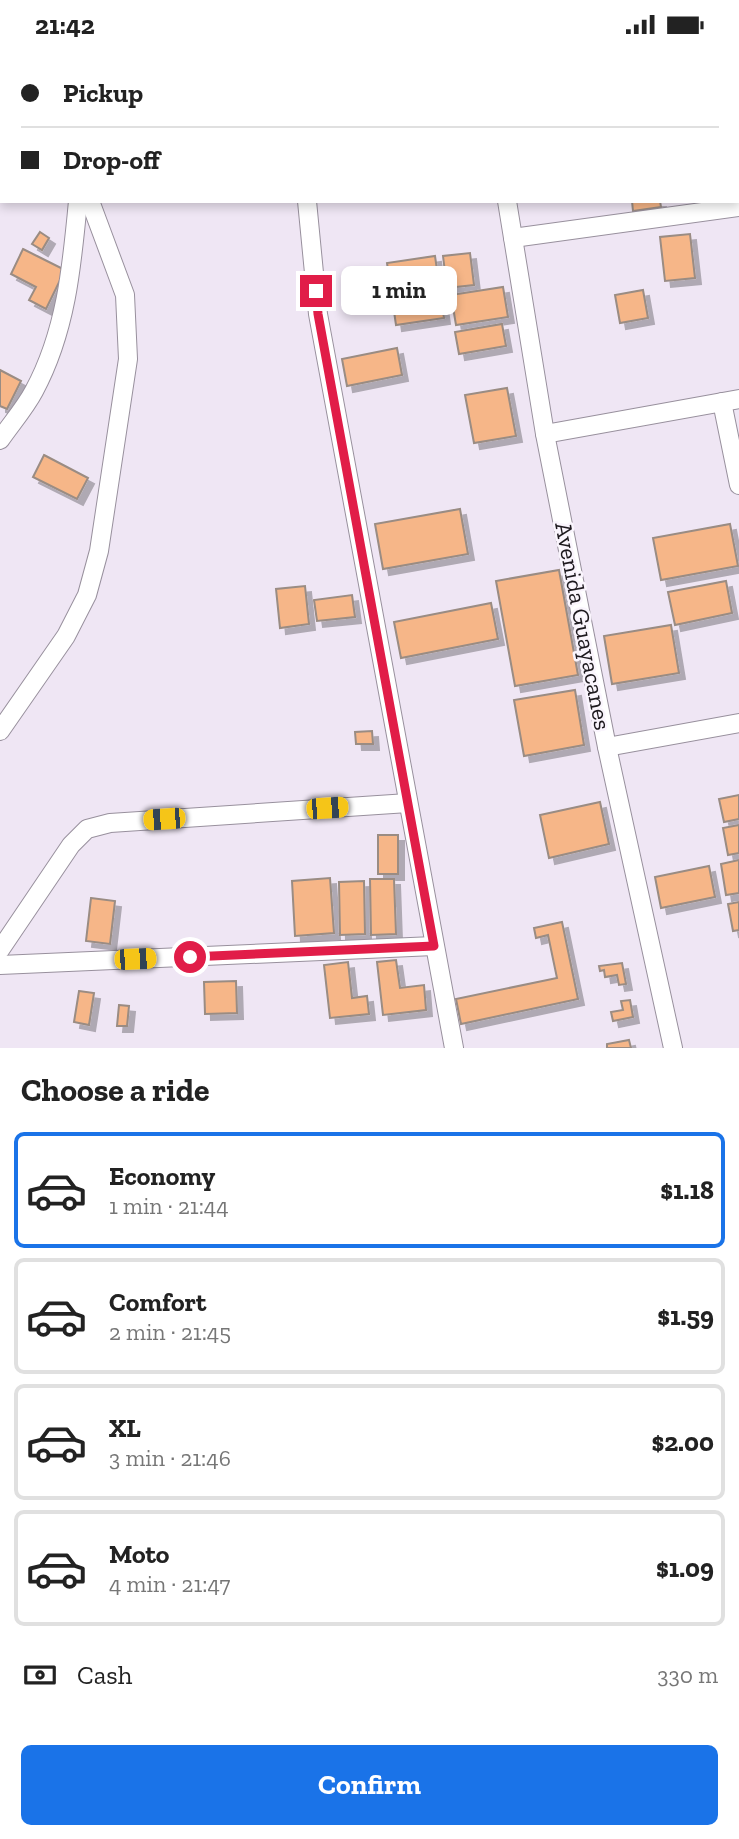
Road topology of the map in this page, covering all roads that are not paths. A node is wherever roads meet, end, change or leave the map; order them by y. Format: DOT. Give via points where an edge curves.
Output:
graph roads {
  1 [pos="78,203"];
  2 [pos="91,203"];
  3 [pos="307,203"];
  4 [pos="507,203"];
  5 [pos="739,207"];
  6 [pos="513,238"];
  7 [pos="731,400"];
  8 [pos="544,434"];
  9 [pos="0,440"];
  10 [pos="739,485"];
  11 [pos="739,723"];
  12 [pos="0,731"];
  13 [pos="607,747"];
  14 [pos="408,803"];
  15 [pos="434,946"];
  16 [pos="0,950"];
  17 [pos="0,965"];
  18 [pos="454,1048"];
  19 [pos="673,1048"];
  1 -- 9 [label="street" via="59,334 34,391"];
  2 -- 12 [label="street" via="125,295 128,359 99,551 87,595 66,636"];
  3 -- 14 [label="street" via="318,314"];
  4 -- 6 [label="street, Avenida Guayacanes"];
  5 -- 6 [label="street"];
  6 -- 8 [label="street, Avenida Guayacanes"];
  7 -- 8 [label="street"];
  7 -- 10 [label="street"];
  8 -- 13 [label="street, Avenida Guayacanes"];
  11 -- 13 [label="street"];
  13 -- 19 [label="street, Avenida Guayacanes"];
  14 -- 15 [label="street"];
  14 -- 16 [label="street" via="110,823 87,829 71,845"];
  15 -- 17 [label="street"];
  15 -- 18 [label="street"];
}
